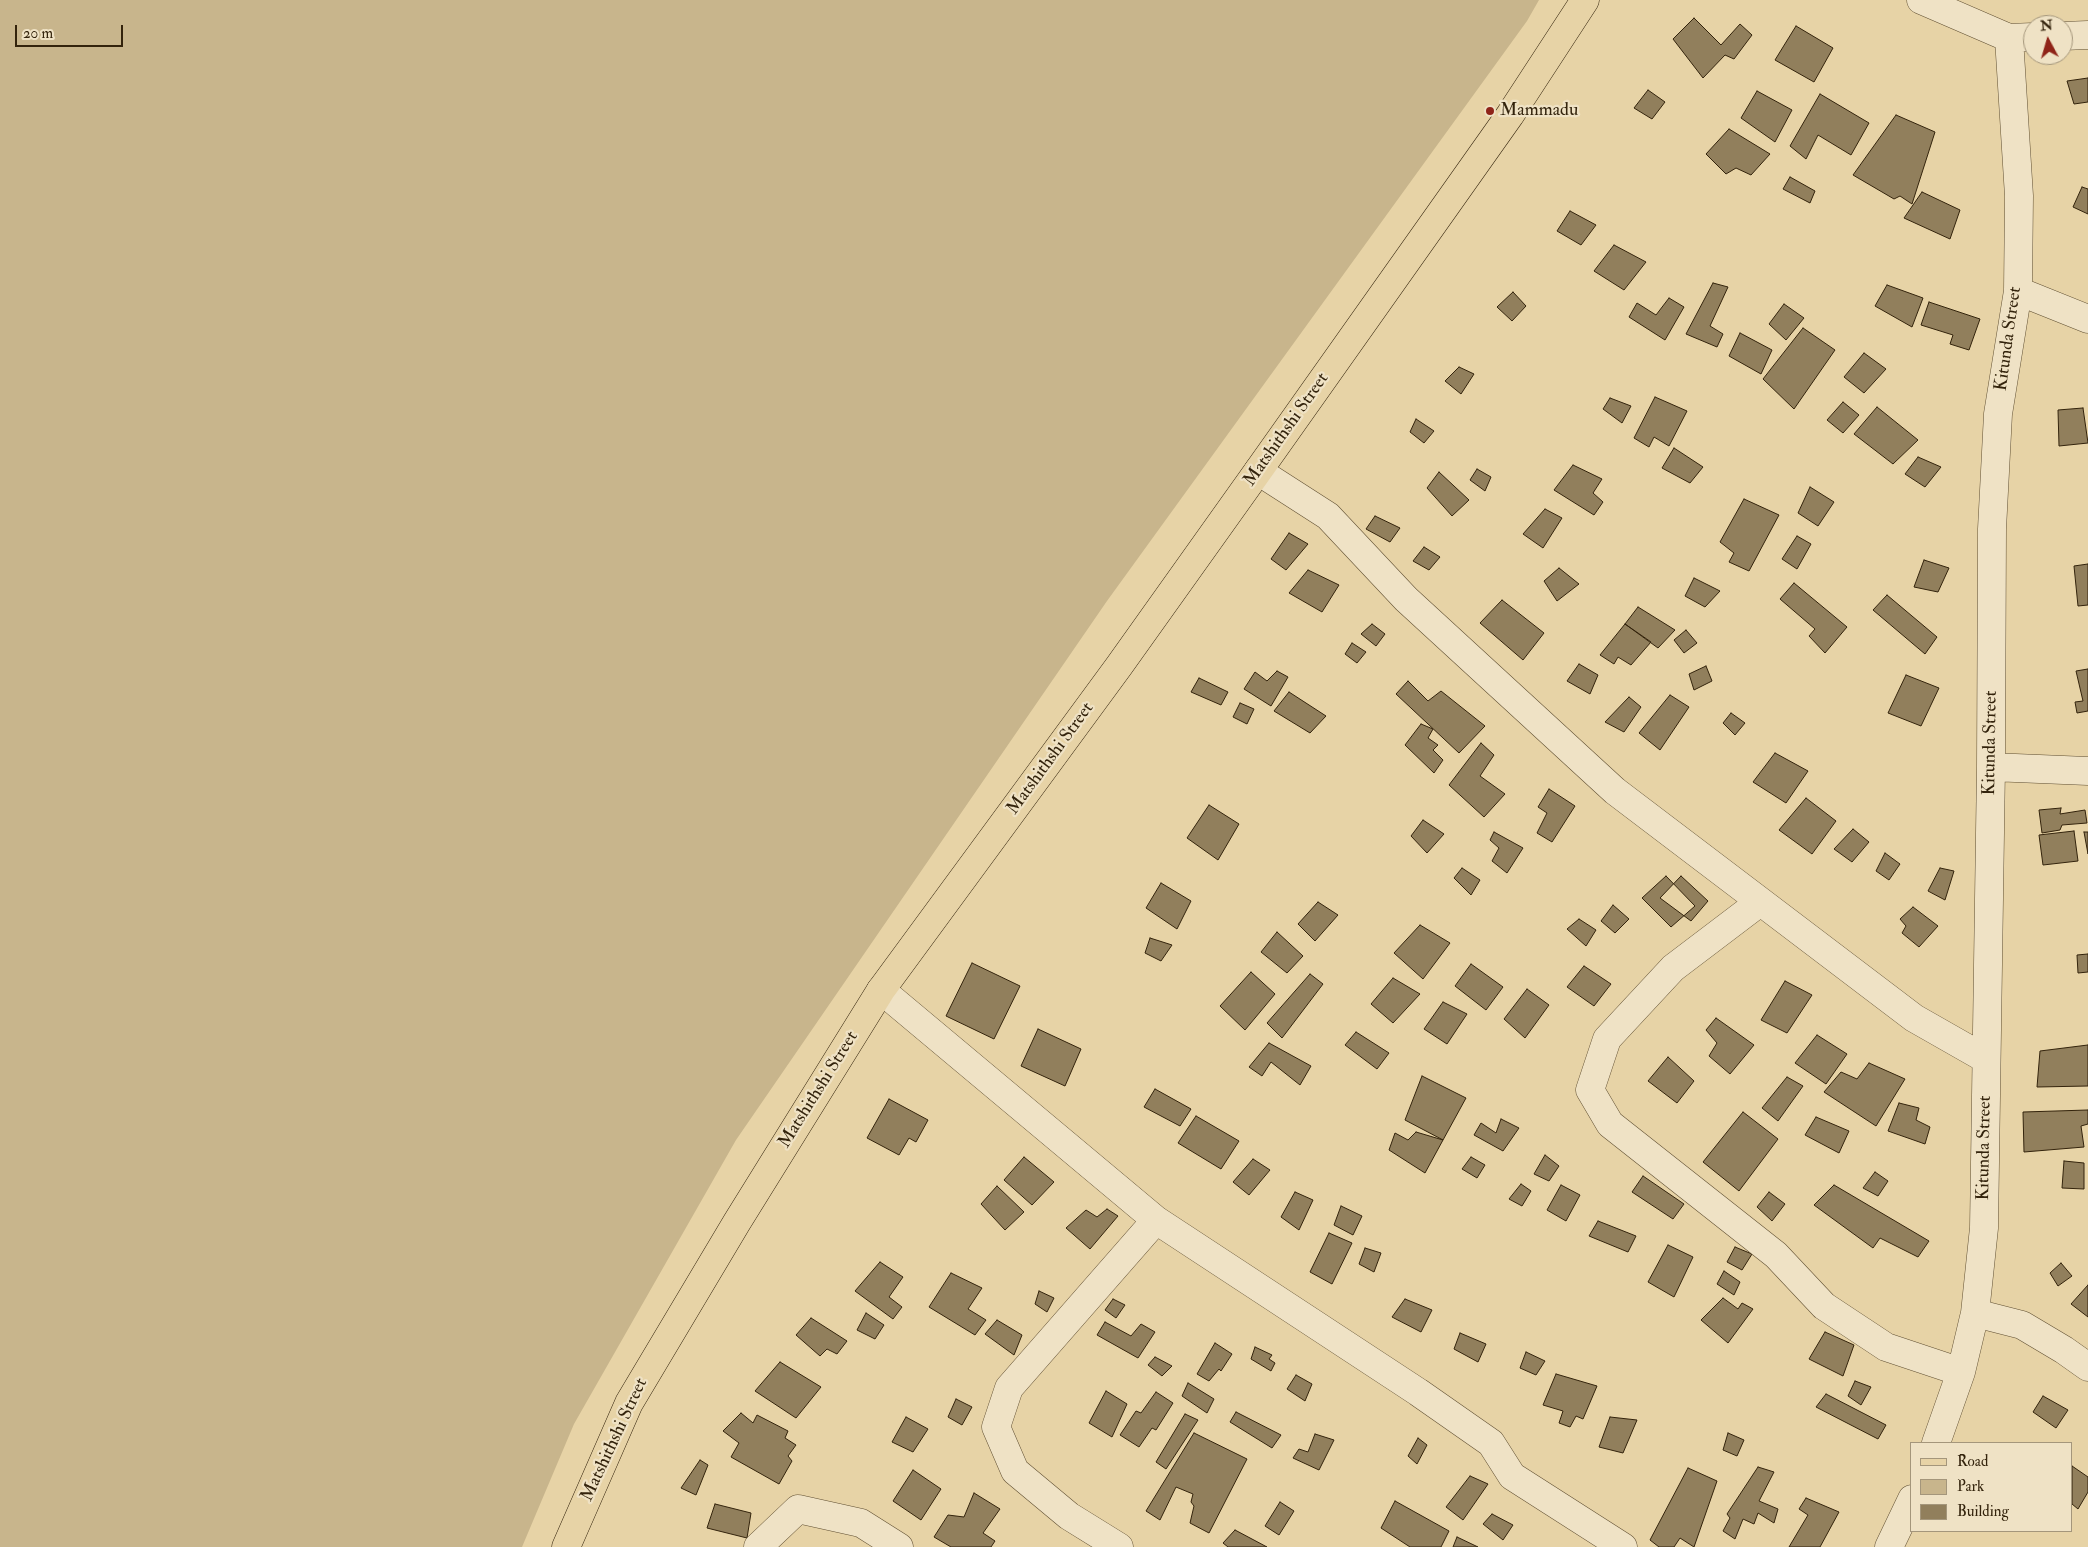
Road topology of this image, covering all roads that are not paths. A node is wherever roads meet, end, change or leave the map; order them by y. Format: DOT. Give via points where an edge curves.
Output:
graph roads {
  1 [pos="1586,0"];
  2 [pos="1921,0"];
  3 [pos="2088,35"];
  4 [pos="2073,36"];
  5 [pos="2021,38"];
  6 [pos="2018,292"];
  7 [pos="2088,320"];
  8 [pos="1258,471"];
  9 [pos="1991,767"];
  10 [pos="2088,771"];
  11 [pos="1760,902"];
  12 [pos="881,990"];
  13 [pos="1986,1059"];
  14 [pos="1156,1220"];
  15 [pos="1975,1313"];
  16 [pos="2088,1367"];
  17 [pos="1961,1372"];
  18 [pos="1936,1442"];
  19 [pos="1910,1503"];
  20 [pos="566,1547"];
  21 [pos="758,1547"];
  22 [pos="899,1547"];
  23 [pos="1119,1547"];
  24 [pos="1623,1547"];
  25 [pos="1890,1547"];
  1 -- 8 [label="main road, Matshithshi Street" via="1510,115"];
  2 -- 5 [label="street"];
  3 -- 4 [label="street"];
  5 -- 6 [label="street, Kitunda Street"];
  6 -- 7 [label="street"];
  6 -- 9 [label="street, Kitunda Street" via="1998,414 1992,529"];
  8 -- 11 [label="street" via="1328,516 1406,599 1615,792"];
  8 -- 12 [label="main road, Matshithshi Street"];
  9 -- 10 [label="street"];
  9 -- 13 [label="street, Kitunda Street"];
  11 -- 13 [label="street" via="1914,1018"];
  11 -- 17 [label="street" via="1672,968 1607,1039 1590,1090 1610,1124 1776,1255 1824,1306 1886,1347"];
  12 -- 14 [label="street"];
  12 -- 20 [label="main road, Matshithshi Street" via="629,1403"];
  13 -- 15 [label="street, Kitunda Street" via="1984,1228"];
  14 -- 23 [label="street" via="1009,1388 996,1427 1015,1471 1069,1516"];
  14 -- 24 [label="street" via="1434,1403 1491,1443 1512,1476"];
  15 -- 16 [label="street" via="2022,1325"];
  15 -- 17 [label="street, Kitunda Street"];
  17 -- 18 [label="street, Kitunda Street"];
  19 -- 25 [label="street"];
  21 -- 22 [label="street" via="798,1509 861,1523"];
}
